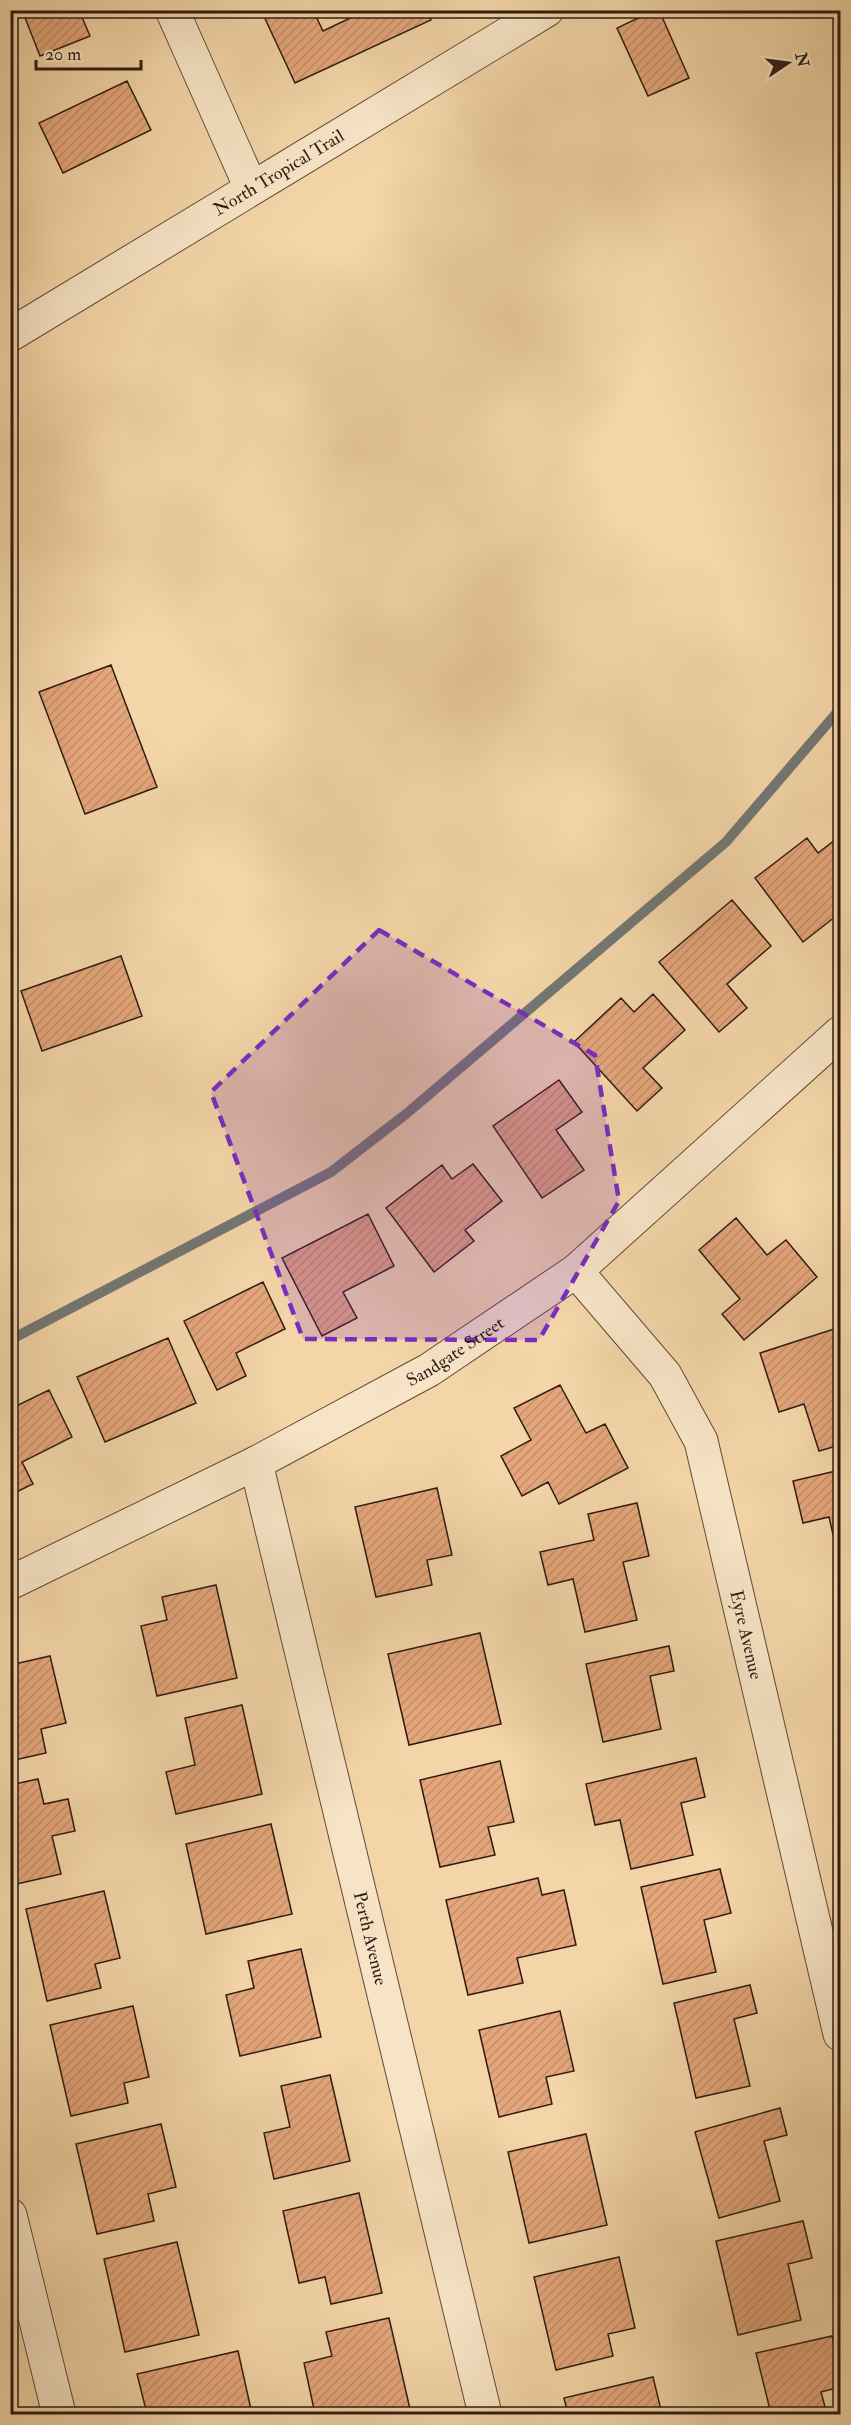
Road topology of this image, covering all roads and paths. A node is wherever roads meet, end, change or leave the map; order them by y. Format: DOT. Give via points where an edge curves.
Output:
graph roads {
  1 [pos="172,10"];
  2 [pos="546,10"];
  3 [pos="251,188"];
  4 [pos="10,335"];
  5 [pos="840,1033"];
  6 [pos="576,1271"];
  7 [pos="256,1463"];
  8 [pos="10,1583"];
  9 [pos="840,2034"];
  10 [pos="10,2215"];
  11 [pos="59,2415"];
  12 [pos="485,2415"];
  1 -- 3 [label="street"];
  2 -- 3 [label="street, North Tropical Trail"];
  3 -- 4 [label="street, North Tropical Trail"];
  5 -- 6 [label="street, Sandgate Street"];
  6 -- 7 [label="street, Sandgate Street" via="429,1370"];
  6 -- 9 [label="street, Eyre Avenue" via="665,1375 701,1441"];
  7 -- 8 [label="street, Sandgate Street"];
  7 -- 12 [label="street, Perth Avenue"];
  10 -- 11 [label="street"];
}
